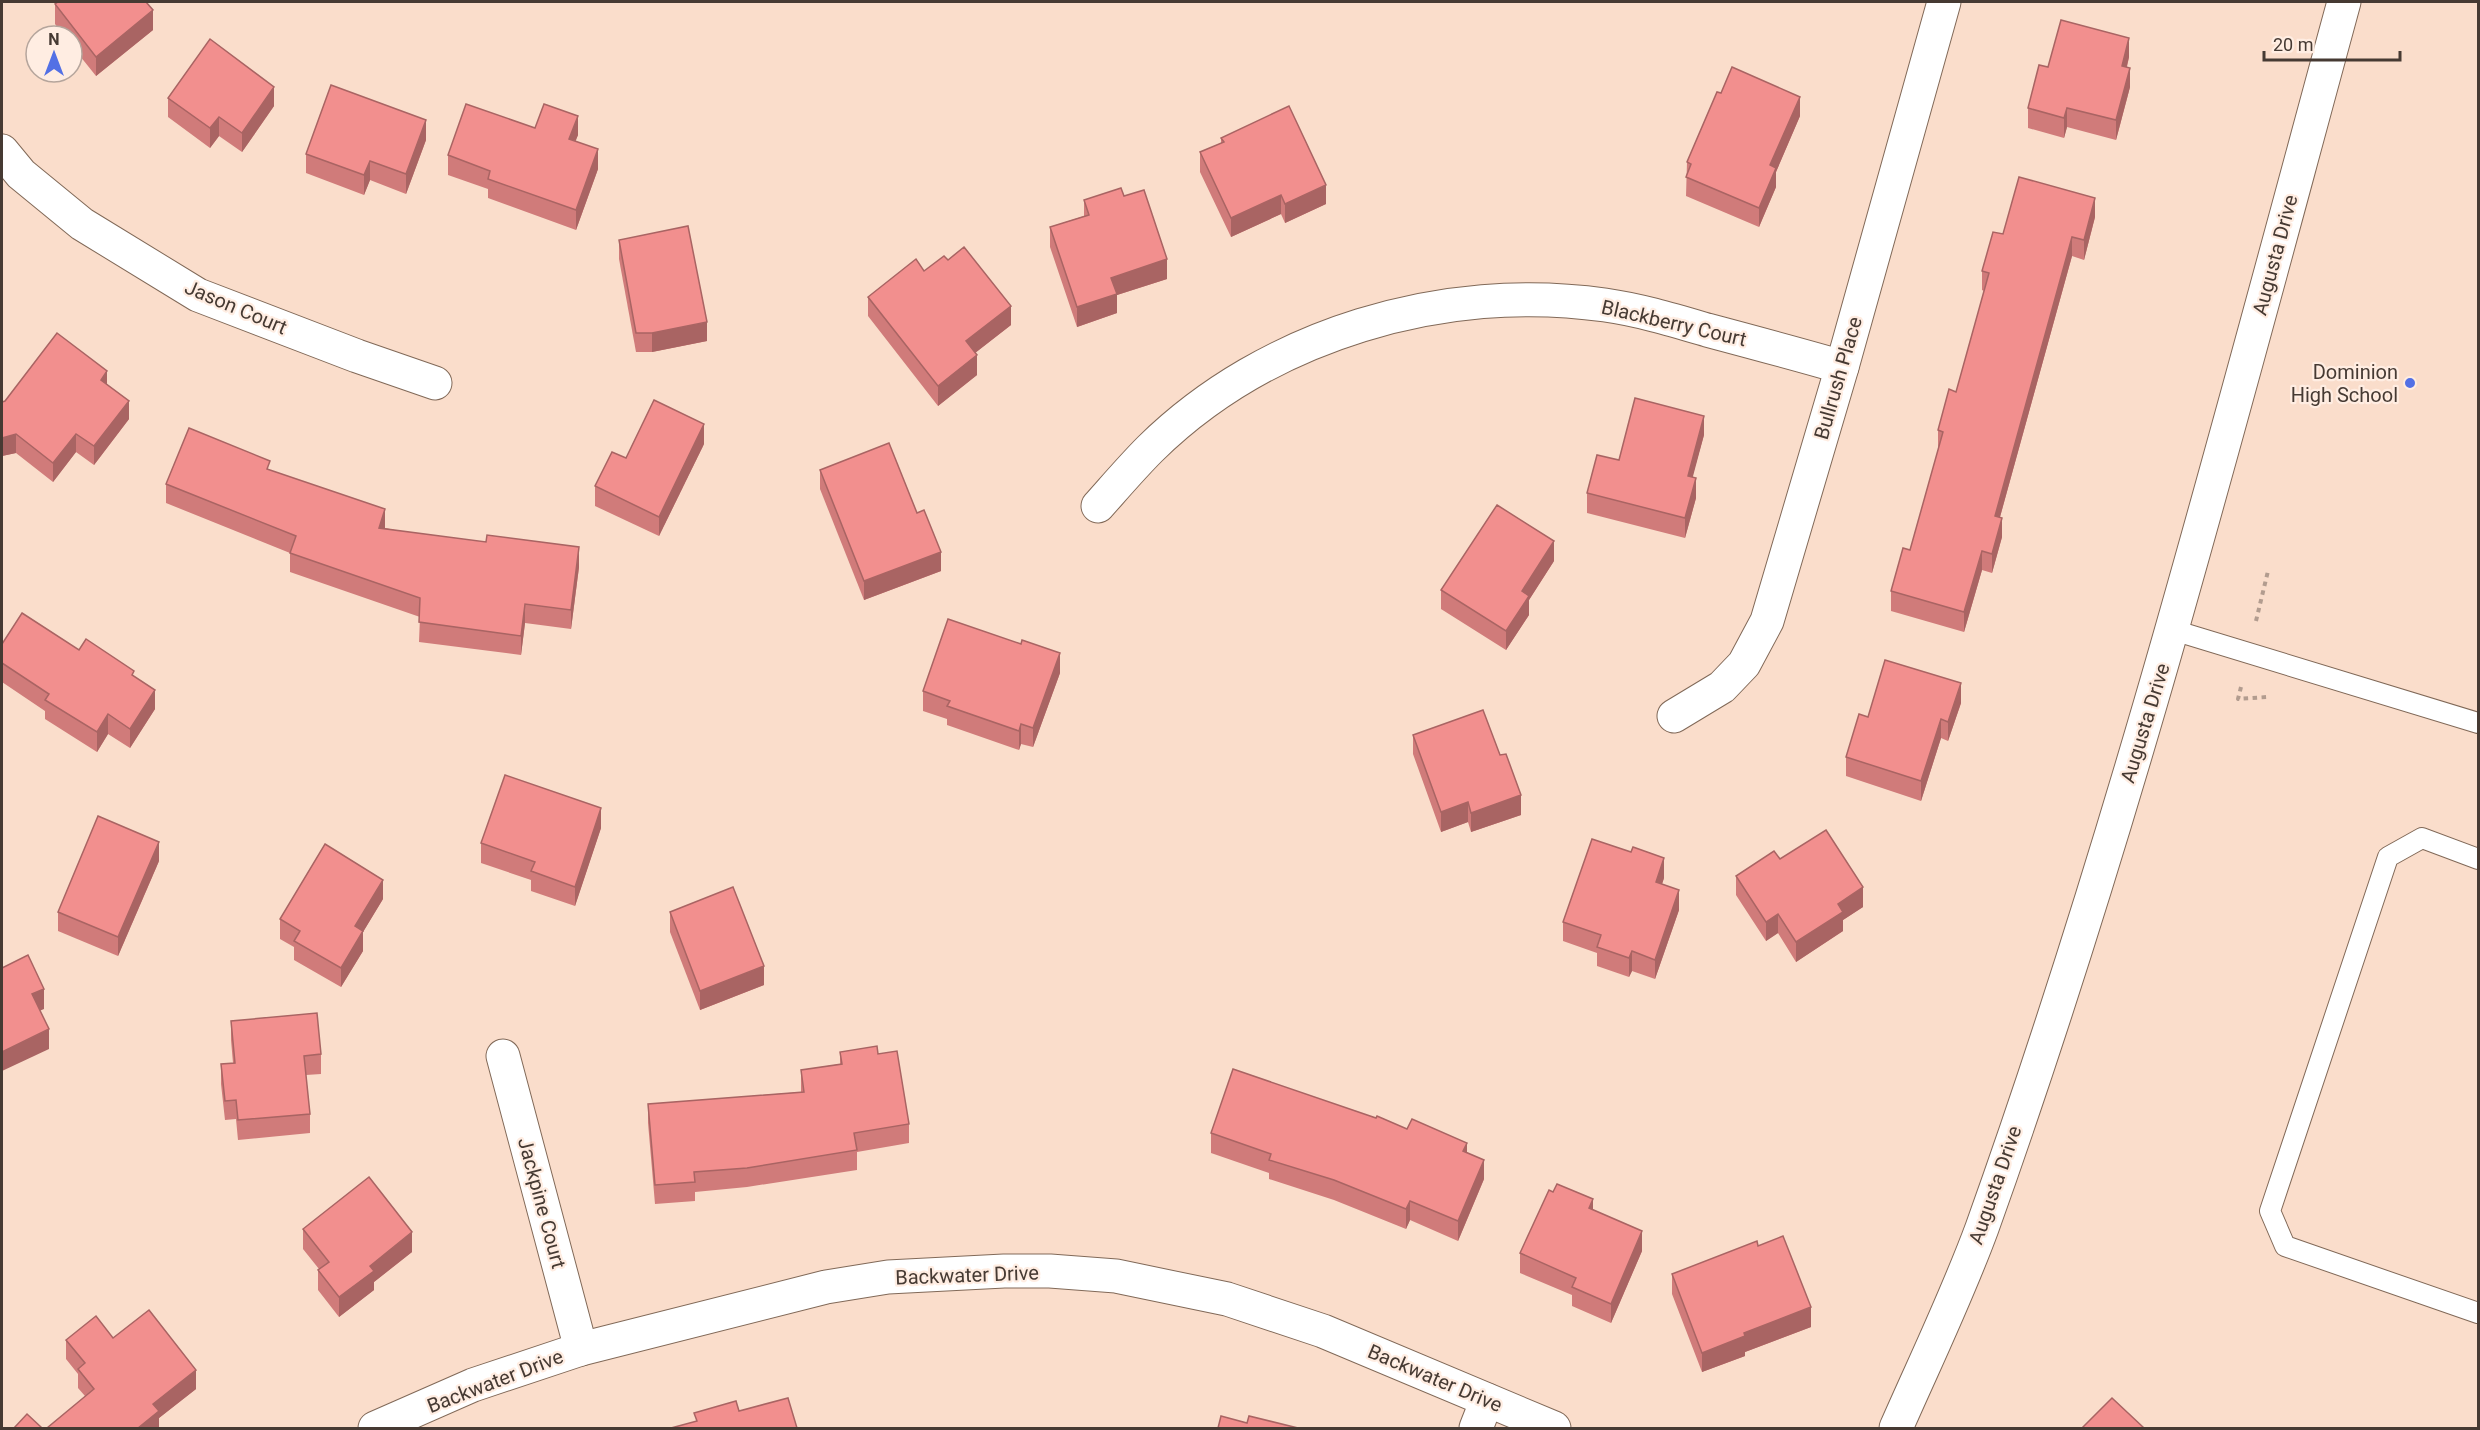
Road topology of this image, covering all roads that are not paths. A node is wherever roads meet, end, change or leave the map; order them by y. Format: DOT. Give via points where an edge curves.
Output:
graph roads {
  1 [pos="1944,2"];
  2 [pos="2344,2"];
  3 [pos="2,151"];
  4 [pos="1842,367"];
  5 [pos="435,383"];
  6 [pos="1098,506"];
  7 [pos="2173,630"];
  8 [pos="1674,716"];
  9 [pos="2478,723"];
  10 [pos="2478,859"];
  11 [pos="504,1056"];
  12 [pos="2478,1313"];
  13 [pos="581,1349"];
  14 [pos="1482,1414"];
  15 [pos="375,1428"];
  16 [pos="1554,1428"];
  17 [pos="1896,1428"];
  1 -- 4 [label="street, Bullrush Place"];
  2 -- 7 [label="street, Augusta Drive"];
  3 -- 5 [label="street, Jason Court" via="21,174 82,224 198,295"];
  4 -- 6 [label="street, Blackberry Court" via="1604,305 1528,299 1453,304 1379,319 1307,344 1240,379 1150,448"];
  4 -- 8 [label="street, Bullrush Place" via="1767,621 1744,664 1722,687"];
  7 -- 9 [label="lane"];
  7 -- 17 [label="street, Augusta Drive" via="2085,920 1981,1231"];
  10 -- 12 [label="lane" via="2422,838 2388,857 2270,1211 2285,1245"];
  11 -- 13 [label="street, Jackpine Court"];
  13 -- 14 [label="street, Backwater Drive" via="826,1287 888,1277 1050,1271 1116,1276 1227,1299 1323,1331"];
  13 -- 15 [label="street, Backwater Drive" via="473,1385"];
  14 -- 16 [label="street, Backwater Drive"];
}
